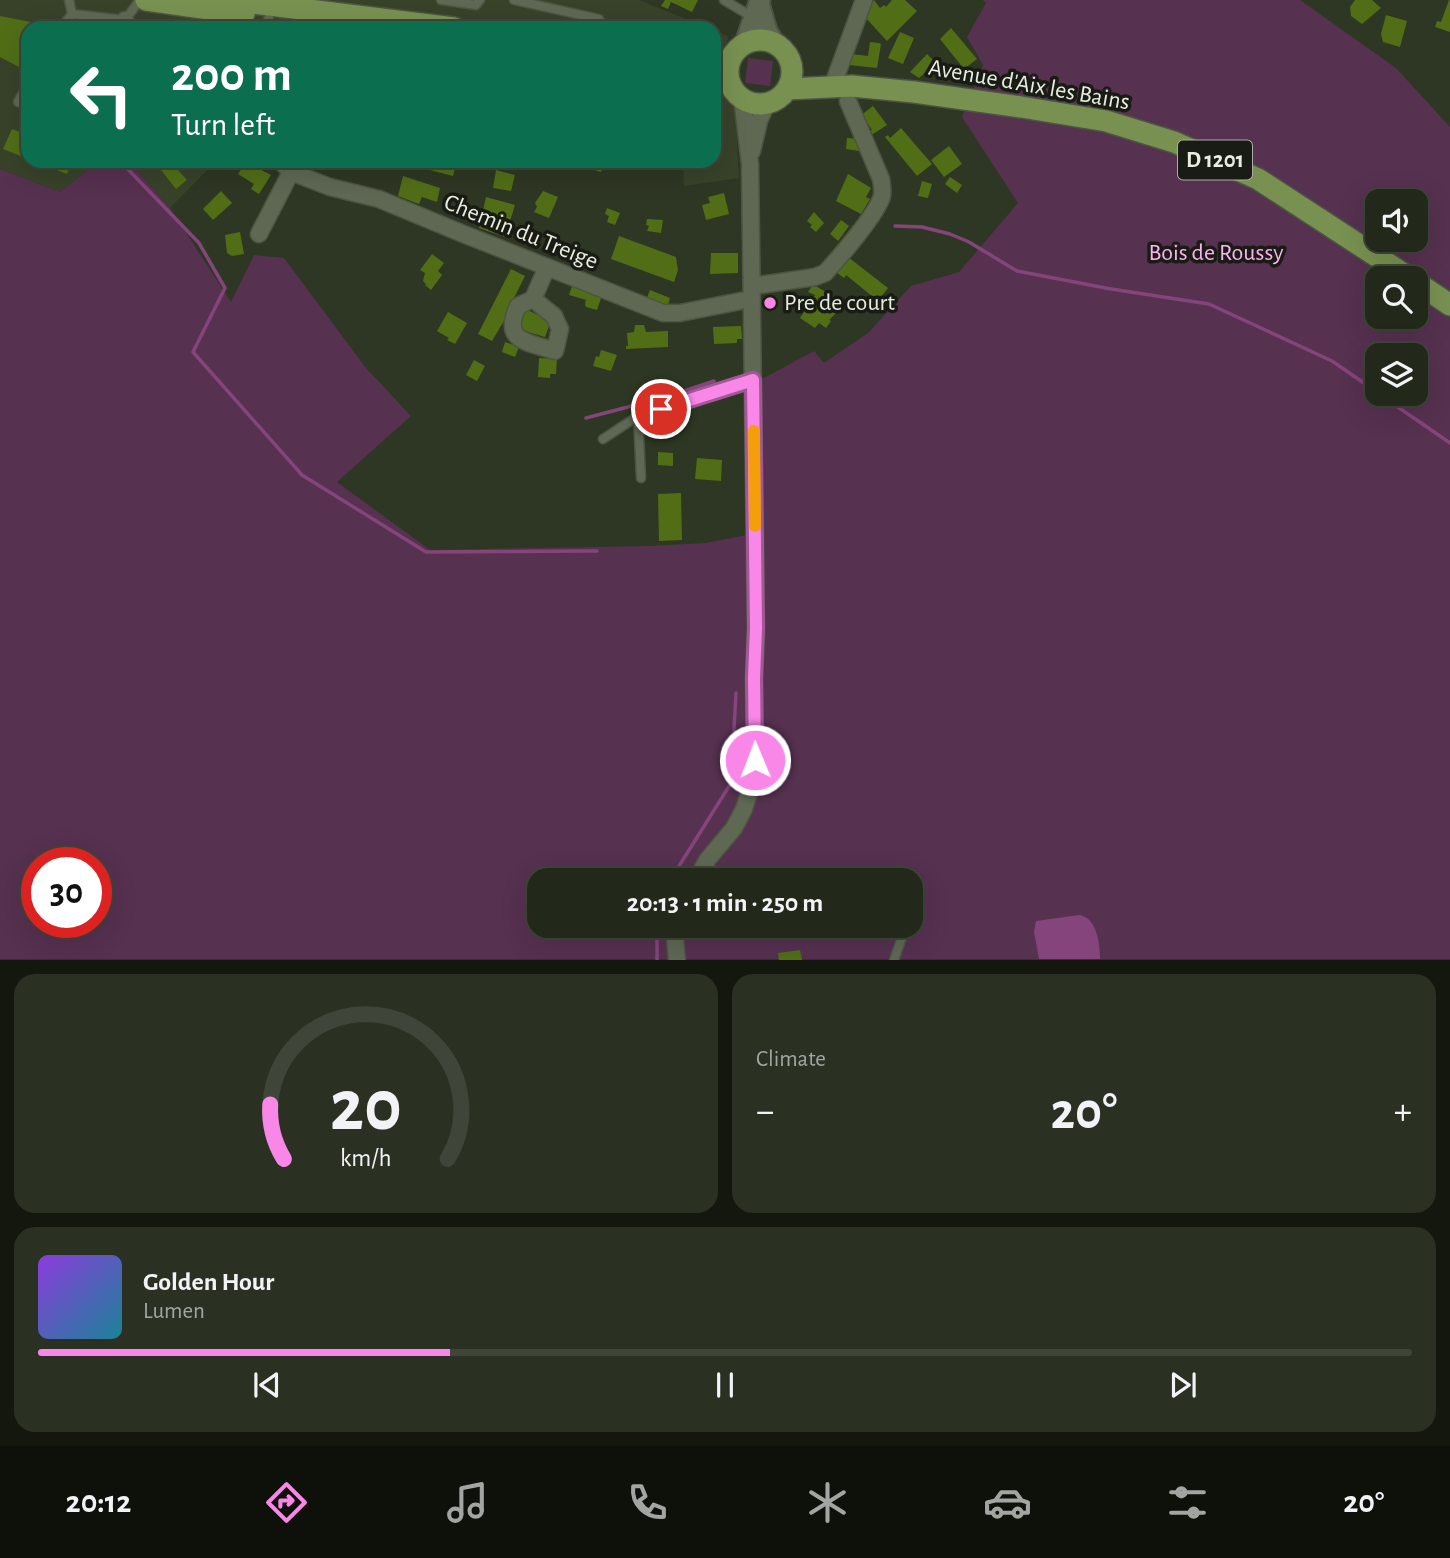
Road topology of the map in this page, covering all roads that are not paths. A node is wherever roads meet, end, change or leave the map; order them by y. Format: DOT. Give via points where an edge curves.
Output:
graph roads {
  1 [pos="69,0"];
  2 [pos="140,0"];
  3 [pos="146,0"];
  4 [pos="229,0"];
  5 [pos="441,0"];
  6 [pos="480,0"];
  7 [pos="514,0"];
  8 [pos="724,0"];
  9 [pos="864,0"];
  10 [pos="758,7"];
  11 [pos="271,10"];
  12 [pos="72,14"];
  13 [pos="66,21"];
  14 [pos="110,21"];
  15 [pos="128,21"];
  16 [pos="322,21"];
  17 [pos="383,21"];
  18 [pos="590,21"];
  19 [pos="775,44"];
  20 [pos="730,52"];
  21 [pos="791,65"];
  22 [pos="721,77"];
  23 [pos="787,89"];
  24 [pos="845,89"];
  25 [pos="742,98"];
  26 [pos="767,103"];
  27 [pos="750,164"];
  28 [pos="286,168"];
  29 [pos="288,168"];
  30 [pos="259,234"];
  31 [pos="1392,266"];
  32 [pos="547,267"];
  33 [pos="1428,290"];
  34 [pos="752,293"];
  35 [pos="533,299"];
  36 [pos="1450,305"];
  37 [pos="753,373"];
  38 [pos="638,416"];
  39 [pos="603,439"];
  40 [pos="641,478"];
  41 [pos="703,868"];
  42 [pos="675,938"];
  43 [pos="902,938"];
  44 [pos="677,960"];
  45 [pos="894,960"];
  1 -- 12 [label="lane"];
  2 -- 15 [label="lane"];
  3 -- 11 [label="main road"];
  4 -- 11 [label="main road"];
  5 -- 6 [label="lane" via="476,5"];
  7 -- 18 [label="lane"];
  8 -- 10 [label="lane"];
  9 -- 24 [label="street"];
  10 -- 19 [label="street"];
  10 -- 20 [label="street"];
  11 -- 16 [label="main road"];
  11 -- 17 [label="main road"];
  12 -- 13 [label="lane"];
  12 -- 14 [label="lane"];
  19 -- 20 [label="main road" via="755,40"];
  19 -- 21 [label="main road"];
  20 -- 22 [label="main road"];
  21 -- 23 [label="main road"];
  21 -- 24 [label="main road, D 1201"];
  22 -- 25 [label="main road"];
  23 -- 24 [label="main road, D 1201"];
  23 -- 26 [label="main road"];
  24 -- 31 [label="main road, Avenue d'Aix les Bains / D 1201" via="942,96 1106,121 1174,142 1258,179"];
  24 -- 34 [label="street, Chemin du Treige" via="881,179 881,199 825,273"];
  25 -- 26 [label="main road"];
  25 -- 27 [label="street"];
  26 -- 27 [label="street"];
  27 -- 34 [label="street"];
  28 -- 30 [label="street"];
  29 -- 32 [label="street, Chemin du Treige"];
  32 -- 34 [label="street, Chemin du Treige" via="663,313 680,313"];
  32 -- 35 [label="street"];
  33 -- 36 [label="main road"];
  34 -- 37 [label="street"];
  37 -- 38 [label="lane"];
  37 -- 41 [label="street" via="755,760 744,809"];
  38 -- 39 [label="lane"];
  38 -- 40 [label="lane"];
  42 -- 44 [label="street"];
  43 -- 45 [label="lane"];
}
